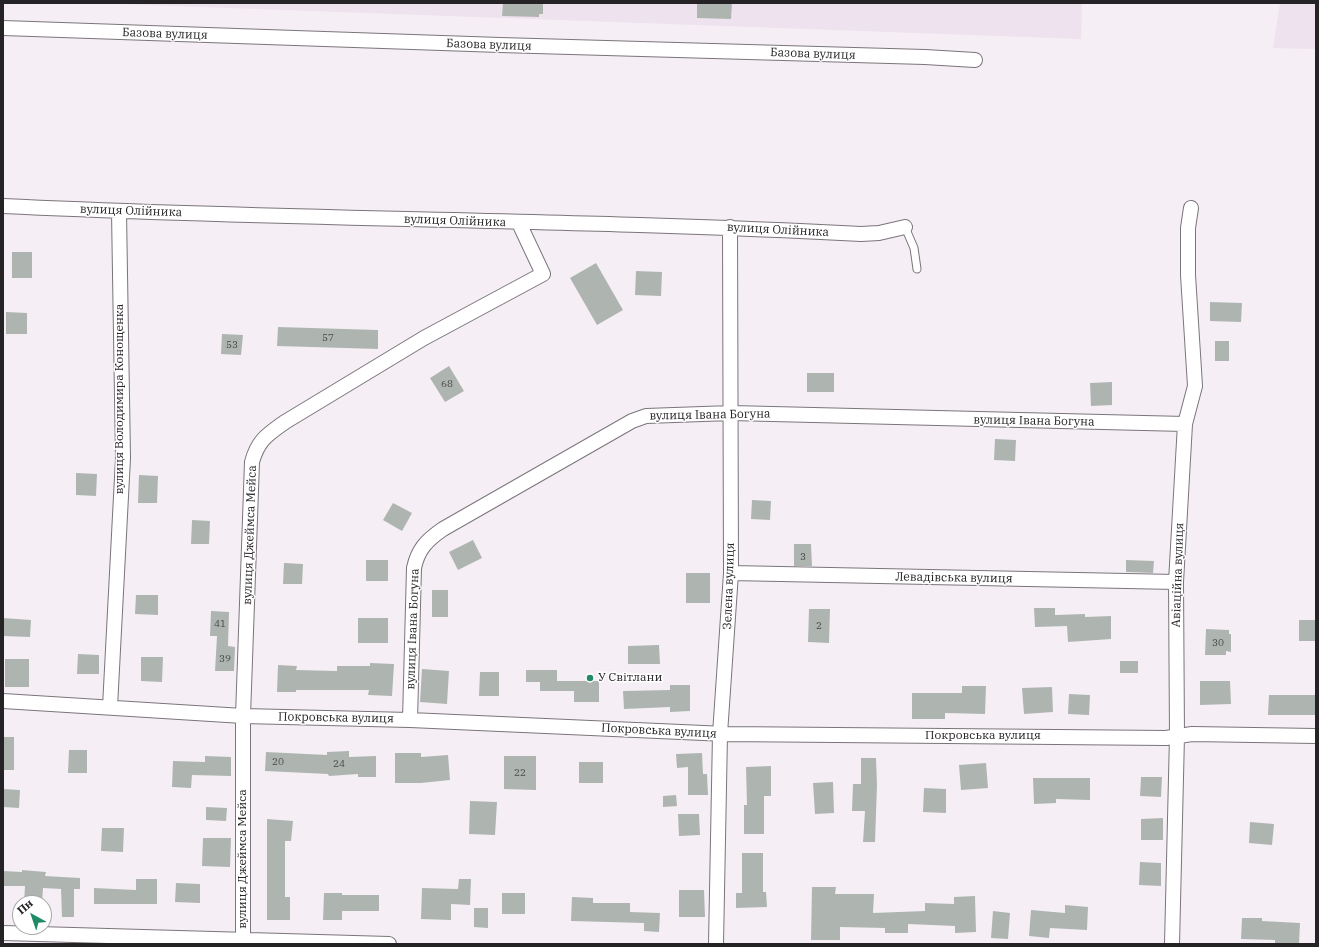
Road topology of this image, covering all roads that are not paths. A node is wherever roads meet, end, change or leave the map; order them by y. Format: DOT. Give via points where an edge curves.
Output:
graph roads {
  1 [pos="3,28"];
  2 [pos="975,60"];
  3 [pos="3,206"];
  4 [pos="1191,208"];
  5 [pos="119,212"];
  6 [pos="519,223"];
  7 [pos="730,227"];
  8 [pos="906,227"];
  9 [pos="918,269"];
  10 [pos="731,413"];
  11 [pos="1185,424"];
  12 [pos="731,573"];
  13 [pos="1176,582"];
  14 [pos="3,701"];
  15 [pos="110,707"];
  16 [pos="243,716"];
  17 [pos="410,720"];
  18 [pos="720,734"];
  19 [pos="1177,736"];
  20 [pos="1316,736"];
  21 [pos="3,933"];
  22 [pos="244,942"];
  23 [pos="389,944"];
  24 [pos="716,944"];
  25 [pos="1172,944"];
  1 -- 2 [label="street, Базова вулиця" via="925,56"];
  3 -- 5 [label="street, вулиця Олійника"];
  4 -- 11 [label="street, Авіаційна вулиця" via="1188,228 1188,275 1195,386"];
  5 -- 6 [label="street, вулиця Олійника"];
  5 -- 15 [label="street, вулиця Володимира Конощенка" via="123,458"];
  6 -- 7 [label="street, вулиця Олійника"];
  6 -- 16 [label="street, вулиця Джеймса Мейса" via="543,274 424,338 285,422 266,436 256,448 252,462"];
  7 -- 8 [label="street, вулиця Олійника" via="861,234"];
  7 -- 10 [label="street, Зелена вулиця"];
  8 -- 9 [label="lane"];
  10 -- 11 [label="street, вулиця Івана Богуна"];
  10 -- 12 [label="street, Зелена вулиця"];
  10 -- 17 [label="street, вулиця Івана Богуна" via="646,416 632,421 431,537 422,546 414,568"];
  11 -- 13 [label="street, Авіаційна вулиця"];
  12 -- 13 [label="street, Левадівська вулиця"];
  12 -- 18 [label="street, Зелена вулиця"];
  13 -- 19 [label="street, Авіаційна вулиця"];
  14 -- 15 [label="street, Покровська вулиця"];
  15 -- 16 [label="street, Покровська вулиця"];
  16 -- 17 [label="street, Покровська вулиця"];
  16 -- 22 [label="street, вулиця Джеймса Мейса"];
  17 -- 18 [label="street, Покровська вулиця"];
  18 -- 19 [label="street, Покровська вулиця"];
  18 -- 24 [label="street, Зелена вулиця"];
  19 -- 20 [label="street, Покровська вулиця"];
  19 -- 25 [label="street, Авіаційна вулиця"];
  21 -- 22 [label="street"];
  22 -- 23 [label="street"];
}
